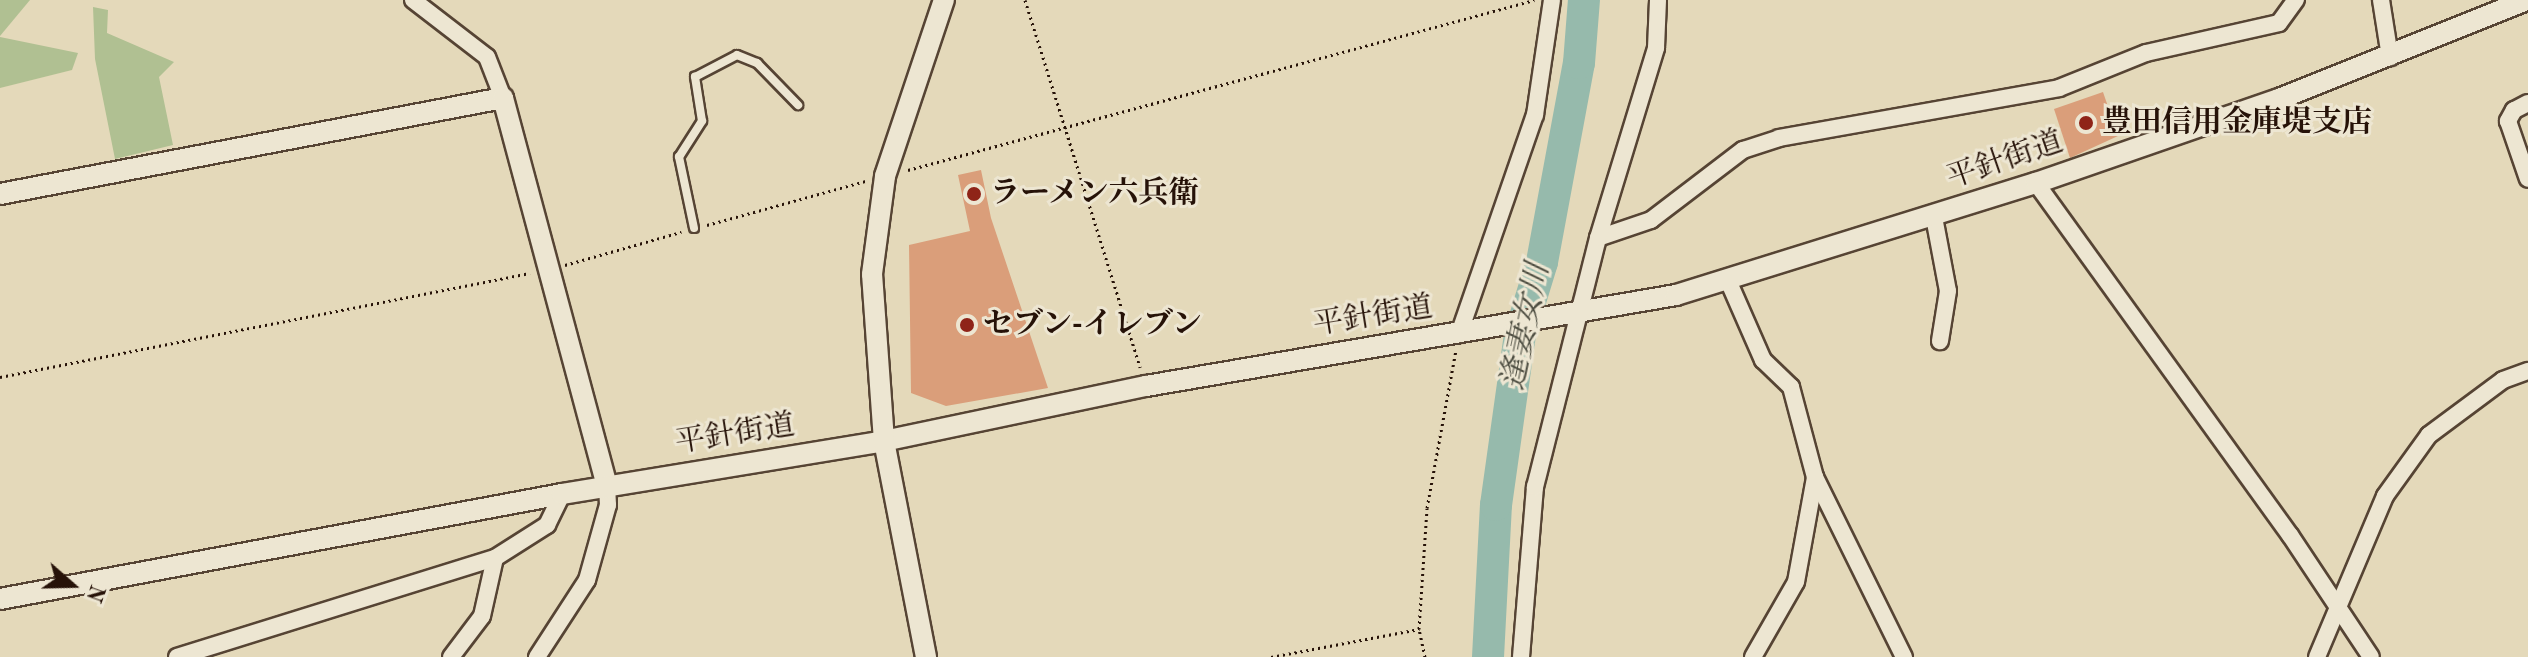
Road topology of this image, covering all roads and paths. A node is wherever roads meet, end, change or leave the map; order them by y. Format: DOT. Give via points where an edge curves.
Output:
graph roads {
  1 [pos="944,0"];
  2 [pos="1025,0"];
  3 [pos="1534,0"];
  4 [pos="1552,0"];
  5 [pos="1658,0"];
  6 [pos="2296,0"];
  7 [pos="2381,0"];
  8 [pos="416,1"];
  9 [pos="2527,2"];
  10 [pos="2390,57"];
  11 [pos="503,98"];
  12 [pos="2528,103"];
  13 [pos="798,105"];
  14 [pos="1062,129"];
  15 [pos="885,176"];
  16 [pos="2528,179"];
  17 [pos="2036,183"];
  18 [pos="0,194"];
  19 [pos="1934,217"];
  20 [pos="694,228"];
  21 [pos="1598,238"];
  22 [pos="552,269"];
  23 [pos="1727,278"];
  24 [pos="1580,310"];
  25 [pos="1459,334"];
  26 [pos="1940,341"];
  27 [pos="2528,371"];
  28 [pos="0,377"];
  29 [pos="1146,386"];
  30 [pos="884,441"];
  31 [pos="1815,477"];
  32 [pos="607,487"];
  33 [pos="562,494"];
  34 [pos="495,558"];
  35 [pos="0,599"];
  36 [pos="2337,609"];
  37 [pos="1419,629"];
  38 [pos="177,657"];
  39 [pos="451,657"];
  40 [pos="537,657"];
  41 [pos="926,657"];
  42 [pos="1271,657"];
  43 [pos="1425,657"];
  44 [pos="1521,657"];
  45 [pos="1753,657"];
  46 [pos="1904,657"];
  47 [pos="2317,657"];
  48 [pos="2371,657"];
  1 -- 15 [label="street"];
  2 -- 14 [label="path"];
  3 -- 14 [label="path"];
  4 -- 25 [label="street" via="1535,115"];
  5 -- 21 [label="street" via="1656,48"];
  6 -- 21 [label="street" via="2279,23 2146,53 2059,88 1743,150 1651,220"];
  7 -- 10 [label="street"];
  8 -- 11 [label="street" via="487,57"];
  9 -- 10 [label="street, 平針街道"];
  10 -- 17 [label="street, 平針街道"];
  11 -- 18 [label="street"];
  11 -- 22 [label="street"];
  12 -- 16 [label="street" via="2514,110 2508,121"];
  13 -- 20 [label="lane" via="757,63 737,55 695,77 702,121 679,157"];
  14 -- 15 [label="path"];
  14 -- 29 [label="path"];
  15 -- 20 [label="path"];
  15 -- 30 [label="street" via="872,274"];
  17 -- 19 [label="street, 平針街道"];
  17 -- 36 [label="street" via="2290,535"];
  19 -- 23 [label="street, 平針街道"];
  19 -- 26 [label="street" via="1948,291"];
  20 -- 22 [label="path"];
  21 -- 24 [label="street"];
  22 -- 28 [label="path"];
  22 -- 32 [label="street"];
  23 -- 24 [label="street, 平針街道" via="1676,295"];
  23 -- 31 [label="street" via="1763,360 1791,387"];
  24 -- 25 [label="street, 平針街道"];
  24 -- 44 [label="street" via="1535,487"];
  25 -- 29 [label="street, 平針街道"];
  25 -- 37 [label="path" via="1427,508"];
  27 -- 36 [label="street" via="2503,380 2429,435 2385,496"];
  29 -- 30 [label="street, 平針街道"];
  30 -- 32 [label="street, 平針街道"];
  30 -- 41 [label="street"];
  31 -- 45 [label="street" via="1796,582"];
  31 -- 46 [label="street"];
  32 -- 33 [label="street, 平針街道"];
  32 -- 40 [label="street" via="608,505 587,580"];
  33 -- 34 [label="street" via="547,525"];
  33 -- 35 [label="street, 平針街道"];
  34 -- 38 [label="street"];
  34 -- 39 [label="street" via="482,616"];
  36 -- 47 [label="street"];
  36 -- 48 [label="street"];
  37 -- 42 [label="path"];
  37 -- 43 [label="path"];
}
